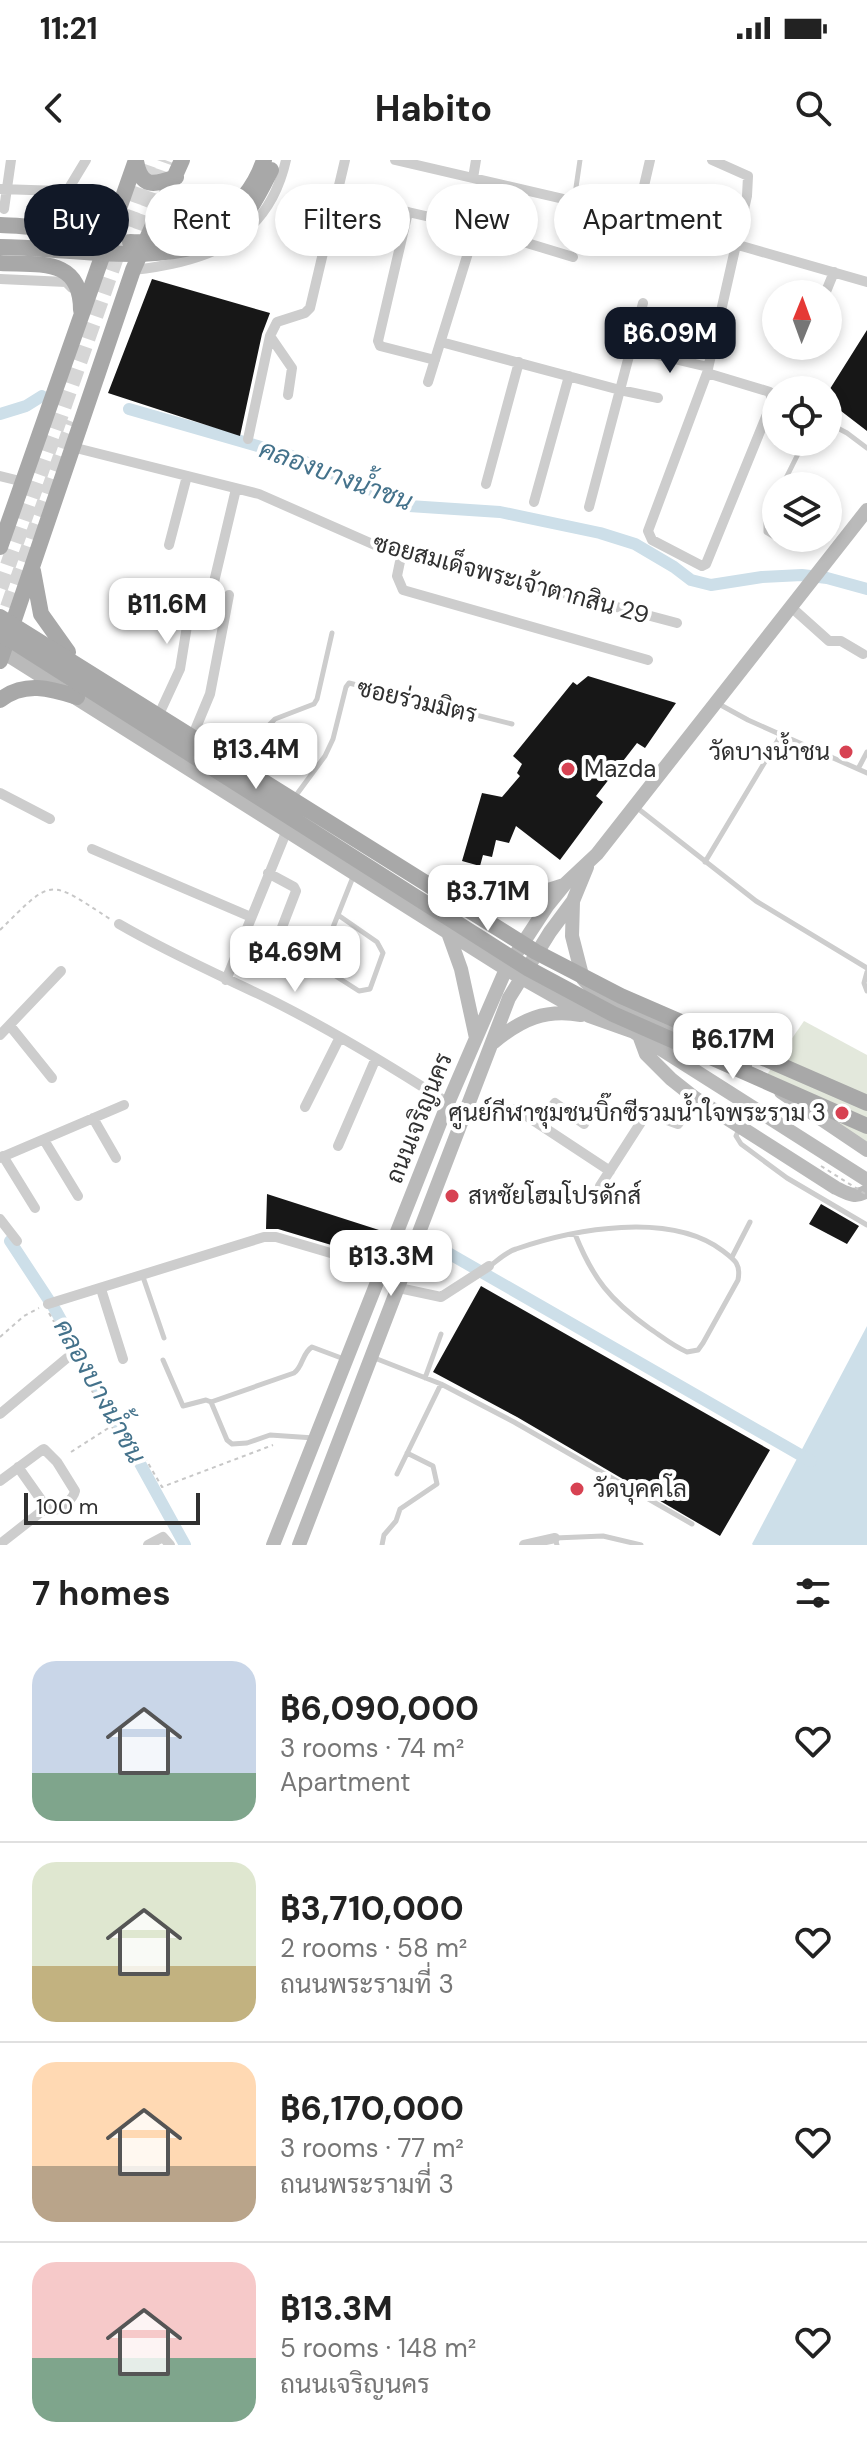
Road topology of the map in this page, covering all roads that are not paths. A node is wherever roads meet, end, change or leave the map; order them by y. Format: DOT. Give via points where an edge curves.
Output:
graph roads {
  1 [pos="11,160"];
  2 [pos="86,160"];
  3 [pos="136,160"];
  4 [pos="182,160"];
  5 [pos="286,160"];
  6 [pos="345,160"];
  7 [pos="395,160"];
  8 [pos="476,160"];
  9 [pos="580,160"];
  10 [pos="650,160"];
  11 [pos="712,160"];
  12 [pos="270,163"];
  13 [pos="176,177"];
  14 [pos="473,178"];
  15 [pos="490,182"];
  16 [pos="128,184"];
  17 [pos="576,184"];
  18 [pos="644,184"];
  19 [pos="749,184"];
  20 [pos="4,189"];
  21 [pos="554,196"];
  22 [pos="2,217"];
  23 [pos="24,219"];
  24 [pos="0,237"];
  25 [pos="538,246"];
  26 [pos="0,247"];
  27 [pos="751,249"];
  28 [pos="103,256"];
  29 [pos="398,256"];
  30 [pos="469,256"];
  31 [pos="732,256"];
  32 [pos="573,257"];
  33 [pos="0,263"];
  34 [pos="133,270"];
  35 [pos="834,272"];
  36 [pos="0,279"];
  37 [pos="831,280"];
  38 [pos="867,282"];
  39 [pos="81,298"];
  40 [pos="643,303"];
  41 [pos="81,316"];
  42 [pos="270,336"];
  43 [pos="441,342"];
  44 [pos="632,349"];
  45 [pos="435,360"];
  46 [pos="519,362"];
  47 [pos="707,370"];
  48 [pos="569,376"];
  49 [pos="428,382"];
  50 [pos="620,390"];
  51 [pos="288,395"];
  52 [pos="658,398"];
  53 [pos="842,430"];
  54 [pos="248,439"];
  55 [pos="72,447"];
  56 [pos="867,448"];
  57 [pos="0,476"];
  58 [pos="187,476"];
  59 [pos="24,482"];
  60 [pos="486,484"];
  61 [pos="236,489"];
  62 [pos="534,502"];
  63 [pos="589,507"];
  64 [pos="867,510"];
  65 [pos="3,534"];
  66 [pos="169,545"];
  67 [pos="0,547"];
  68 [pos="402,552"];
  69 [pos="34,557"];
  70 [pos="214,582"];
  71 [pos="193,589"];
  72 [pos="229,595"];
  73 [pos="794,604"];
  74 [pos="5,615"];
  75 [pos="677,623"];
  76 [pos="0,633"];
  77 [pos="332,633"];
  78 [pos="68,652"];
  79 [pos="1,654"];
  80 [pos="863,654"];
  81 [pos="648,660"];
  82 [pos="77,697"];
  83 [pos="0,700"];
  84 [pos="716,703"];
  85 [pos="161,710"];
  86 [pos="512,724"];
  87 [pos="195,730"];
  88 [pos="781,735"];
  89 [pos="867,752"];
  90 [pos="245,761"];
  91 [pos="858,769"];
  92 [pos="867,773"];
  93 [pos="0,793"];
  94 [pos="297,794"];
  95 [pos="635,806"];
  96 [pos="50,819"];
  97 [pos="287,830"];
  98 [pos="92,849"];
  99 [pos="705,862"];
  100 [pos="589,863"];
  101 [pos="355,872"];
  102 [pos="268,873"];
  103 [pos="565,884"];
  104 [pos="463,898"];
  105 [pos="573,901"];
  106 [pos="338,915"];
  107 [pos="251,917"];
  108 [pos="119,924"];
  109 [pos="447,930"];
  110 [pos="525,937"];
  111 [pos="540,948"];
  112 [pos="269,961"];
  113 [pos="506,969"];
  114 [pos="867,970"];
  115 [pos="61,971"];
  116 [pos="520,977"];
  117 [pos="583,979"];
  118 [pos="226,980"];
  119 [pos="867,991"];
  120 [pos="608,1002"];
  121 [pos="589,1016"];
  122 [pos="11,1027"];
  123 [pos="636,1033"];
  124 [pos="0,1035"];
  125 [pos="340,1037"];
  126 [pos="476,1038"];
  127 [pos="492,1044"];
  128 [pos="376,1058"];
  129 [pos="52,1078"];
  130 [pos="695,1098"];
  131 [pos="448,1103"];
  132 [pos="867,1103"];
  133 [pos="124,1105"];
  134 [pos="305,1107"];
  135 [pos="516,1109"];
  136 [pos="93,1118"];
  137 [pos="538,1123"];
  138 [pos="584,1124"];
  139 [pos="740,1126"];
  140 [pos="867,1126"];
  141 [pos="44,1140"];
  142 [pos="338,1146"];
  143 [pos="867,1150"];
  144 [pos="2,1157"];
  145 [pos="116,1158"];
  146 [pos="610,1171"];
  147 [pos="867,1180"];
  148 [pos="600,1186"];
  149 [pos="867,1193"];
  150 [pos="78,1196"];
  151 [pos="35,1208"];
  152 [pos="0,1219"];
  153 [pos="750,1222"];
  154 [pos="867,1225"];
  155 [pos="575,1234"];
  156 [pos="17,1241"];
  157 [pos="732,1257"];
  158 [pos="489,1266"];
  159 [pos="382,1268"];
  160 [pos="142,1273"];
  161 [pos="399,1288"];
  162 [pos="101,1289"];
  163 [pos="49,1303"];
  164 [pos="441,1334"];
  165 [pos="164,1338"];
  166 [pos="71,1356"];
  167 [pos="371,1356"];
  168 [pos="123,1359"];
  169 [pos="163,1360"];
  170 [pos="346,1360"];
  171 [pos="425,1378"];
  172 [pos="441,1384"];
  173 [pos="211,1402"];
  174 [pos="0,1414"];
  175 [pos="315,1438"];
  176 [pos="407,1453"];
  177 [pos="18,1467"];
  178 [pos="397,1474"];
  179 [pos="0,1481"];
  180 [pos="46,1508"];
  181 [pos="692,1524"];
  182 [pos="556,1542"];
  183 [pos="0,1544"];
  184 [pos="148,1545"];
  185 [pos="170,1545"];
  186 [pos="273,1545"];
  187 [pos="299,1545"];
  188 [pos="382,1545"];
  189 [pos="524,1545"];
  190 [pos="641,1545"];
  1 -- 20 [label="street"];
  2 -- 20 [label="street" via="69,188 61,191"];
  3 -- 13 [label="main road" via="145,181 155,184"];
  3 -- 16 [label="main road"];
  4 -- 13 [label="main road"];
  5 -- 34 [label="street" via="275,194 237,240 219,251"];
  6 -- 42 [label="street" via="310,308 277,322"];
  7 -- 14 [label="street"];
  8 -- 14 [label="street"];
  9 -- 17 [label="lane"];
  10 -- 18 [label="street"];
  11 -- 19 [label="street" via="748,176"];
  12 -- 24 [label="main road, bridge" via="247,194 213,225 177,237 145,243"];
  12 -- 26 [label="main road, bridge" via="256,200 240,220 221,237 180,251"];
  13 -- 34 [label="main road"];
  14 -- 15 [label="street"];
  15 -- 21 [label="street"];
  20 -- 22 [label="street"];
  22 -- 23 [label="main road"];
  25 -- 32 [label="street"];
  27 -- 35 [label="street"];
  28 -- 41 [label="main road"];
  29 -- 45 [label="street" via="378,341 380,346"];
  30 -- 43 [label="street"];
  31 -- 47 [label="street"];
  33 -- 39 [label="main road" via="64,270 73,277"];
  34 -- 55 [label="main road"];
  35 -- 37 [label="street"];
  35 -- 38 [label="street"];
  36 -- 39 [label="street" via="66,282"];
  39 -- 41 [label="main road"];
  40 -- 44 [label="street"];
  41 -- 59 [label="main road"];
  42 -- 51 [label="street" via="292,368"];
  42 -- 54 [label="street"];
  43 -- 45 [label="street"];
  43 -- 46 [label="street"];
  44 -- 47 [label="street"];
  44 -- 50 [label="street"];
  45 -- 49 [label="street"];
  46 -- 48 [label="street"];
  46 -- 60 [label="street"];
  47 -- 47 [label="street" via="770,392 772,402 702,566 652,540 648,531"];
  48 -- 50 [label="street"];
  48 -- 62 [label="street"];
  50 -- 52 [label="street"];
  50 -- 63 [label="street"];
  53 -- 56 [label="lane"];
  55 -- 58 [label="street, ซอยสมเด็จพระเจ้าตากสิน 29"];
  55 -- 69 [label="main road"];
  57 -- 59 [label="street"];
  58 -- 61 [label="street, ซอยสมเด็จพระเจ้าตากสิน 29"];
  58 -- 66 [label="street"];
  59 -- 65 [label="main road"];
  61 -- 68 [label="street, ซอยสมเด็จพระเจ้าตากสิน 29" via="275,499 363,541"];
  61 -- 70 [label="street"];
  64 -- 73 [label="main road, ถนนเจริญนคร"];
  65 -- 67 [label="main road"];
  68 -- 75 [label="street, ซอยสมเด็จพระเจ้าตากสิน 29"];
  68 -- 81 [label="street" via="397,576 403,590"];
  69 -- 74 [label="main road"];
  69 -- 78 [label="main road" via="41,614"];
  71 -- 85 [label="street" via="180,669"];
  72 -- 87 [label="street" via="210,694"];
  73 -- 80 [label="street" via="829,641 841,641"];
  73 -- 84 [label="main road, ถนนเจริญนคร"];
  74 -- 78 [label="main road"];
  74 -- 79 [label="main road"];
  74 -- 132 [label="main road, bridge" via="536,952 621,996"];
  76 -- 140 [label="main road, bridge" via="529,969 613,1014"];
  77 -- 90 [label="lane" via="317,699 275,719"];
  78 -- 85 [label="main road"];
  79 -- 82 [label="main road"];
  82 -- 83 [label="main road" via="32,687"];
  82 -- 97 [label="main road"];
  84 -- 88 [label="lane"];
  84 -- 95 [label="main road, ถนนเจริญนคร"];
  85 -- 87 [label="main road"];
  86 -- 94 [label="lane, ซอยร่วมมิตร" via="349,683 329,748"];
  87 -- 90 [label="main road"];
  88 -- 91 [label="lane"];
  88 -- 99 [label="lane"];
  89 -- 91 [label="lane"];
  90 -- 94 [label="main road"];
  91 -- 92 [label="lane"];
  93 -- 96 [label="street"];
  94 -- 104 [label="main road"];
  95 -- 99 [label="lane"];
  95 -- 100 [label="main road, ถนนเจริญนคร"];
  97 -- 101 [label="main road"];
  97 -- 102 [label="street"];
  98 -- 107 [label="street"];
  99 -- 114 [label="lane" via="756,901"];
  100 -- 103 [label="main road, ถนนเจริญนคร"];
  100 -- 105 [label="main road, ถนนเจริญนคร"];
  101 -- 106 [label="lane"];
  101 -- 109 [label="main road"];
  102 -- 107 [label="street"];
  102 -- 112 [label="street" via="296,891"];
  103 -- 104 [label="main road" via="492,902"];
  103 -- 110 [label="main road, ถนนเจริญนคร"];
  104 -- 110 [label="main road"];
  105 -- 111 [label="main road, ถนนเจริญนคร"];
  105 -- 117 [label="main road" via="573,941"];
  106 -- 106 [label="lane" via="377,942 383,953 370,989 364,992 320,963"];
  107 -- 118 [label="street"];
  108 -- 118 [label="street"];
  109 -- 113 [label="main road"];
  109 -- 126 [label="main road"];
  110 -- 111 [label="main road"];
  110 -- 113 [label="main road, ถนนเจริญนคร"];
  111 -- 116 [label="main road, ถนนเจริญนคร"];
  111 -- 117 [label="main road"];
  113 -- 116 [label="main road"];
  113 -- 126 [label="main road, ถนนเจริญนคร"];
  114 -- 119 [label="lane"];
  115 -- 122 [label="street"];
  116 -- 121 [label="main road"];
  116 -- 127 [label="main road, ถนนเจริญนคร"];
  117 -- 120 [label="main road"];
  118 -- 125 [label="street"];
  120 -- 123 [label="main road"];
  120 -- 143 [label="main road" via="738,1061"];
  121 -- 123 [label="main road"];
  121 -- 127 [label="main road" via="531,1017"];
  122 -- 124 [label="street"];
  122 -- 129 [label="street"];
  123 -- 130 [label="main road" via="655,1064"];
  123 -- 147 [label="main road"];
  125 -- 128 [label="street"];
  125 -- 134 [label="street"];
  126 -- 131 [label="main road, ถนนเจริญนคร"];
  127 -- 161 [label="main road, ถนนเจริญนคร"];
  128 -- 131 [label="street"];
  128 -- 142 [label="street"];
  130 -- 139 [label="main road"];
  130 -- 146 [label="street" via="678,1124 648,1113"];
  131 -- 159 [label="main road, ถนนเจริญนคร"];
  133 -- 136 [label="street"];
  135 -- 137 [label="street"];
  136 -- 141 [label="street"];
  136 -- 145 [label="street"];
  137 -- 138 [label="street" via="555,1103"];
  137 -- 146 [label="street"];
  139 -- 149 [label="main road" via="851,1195"];
  139 -- 154 [label="lane" via="736,1136 741,1144"];
  141 -- 144 [label="street"];
  141 -- 150 [label="street"];
  144 -- 151 [label="street"];
  146 -- 148 [label="street"];
  152 -- 156 [label="street"];
  153 -- 157 [label="lane"];
  155 -- 157 [label="lane" via="656,1226 716,1245"];
  155 -- 157 [label="lane" via="591,1271 612,1299 687,1352 703,1343 738,1280 740,1269"];
  155 -- 158 [label="lane" via="513,1250"];
  158 -- 161 [label="street" via="441,1297"];
  159 -- 160 [label="street" via="264,1237"];
  159 -- 170 [label="main road, ถนนเจริญนคร"];
  160 -- 162 [label="street"];
  160 -- 165 [label="lane"];
  161 -- 167 [label="main road, ถนนเจริญนคร"];
  162 -- 163 [label="street"];
  162 -- 168 [label="street"];
  164 -- 171 [label="lane"];
  166 -- 174 [label="street"];
  167 -- 171 [label="lane"];
  167 -- 187 [label="main road, ถนนเจริญนคร"];
  169 -- 173 [label="lane" via="183,1406"];
  170 -- 173 [label="lane" via="312,1347 294,1373"];
  170 -- 175 [label="main road, ถนนเจริญนคร"];
  171 -- 172 [label="lane"];
  172 -- 176 [label="lane"];
  172 -- 181 [label="lane"];
  173 -- 175 [label="lane" via="232,1444 270,1435"];
  175 -- 186 [label="main road, ถนนเจริญนคร"];
  176 -- 178 [label="lane"];
  176 -- 188 [label="lane" via="433,1466 437,1484 400,1509"];
  177 -- 179 [label="street"];
  177 -- 180 [label="street"];
  177 -- 180 [label="street" via="43,1449 57,1462 75,1494 56,1510"];
  180 -- 183 [label="street"];
  182 -- 189 [label="street"];
  182 -- 190 [label="lane" via="603,1536"];
  184 -- 185 [label="street" via="163,1537"];
}
